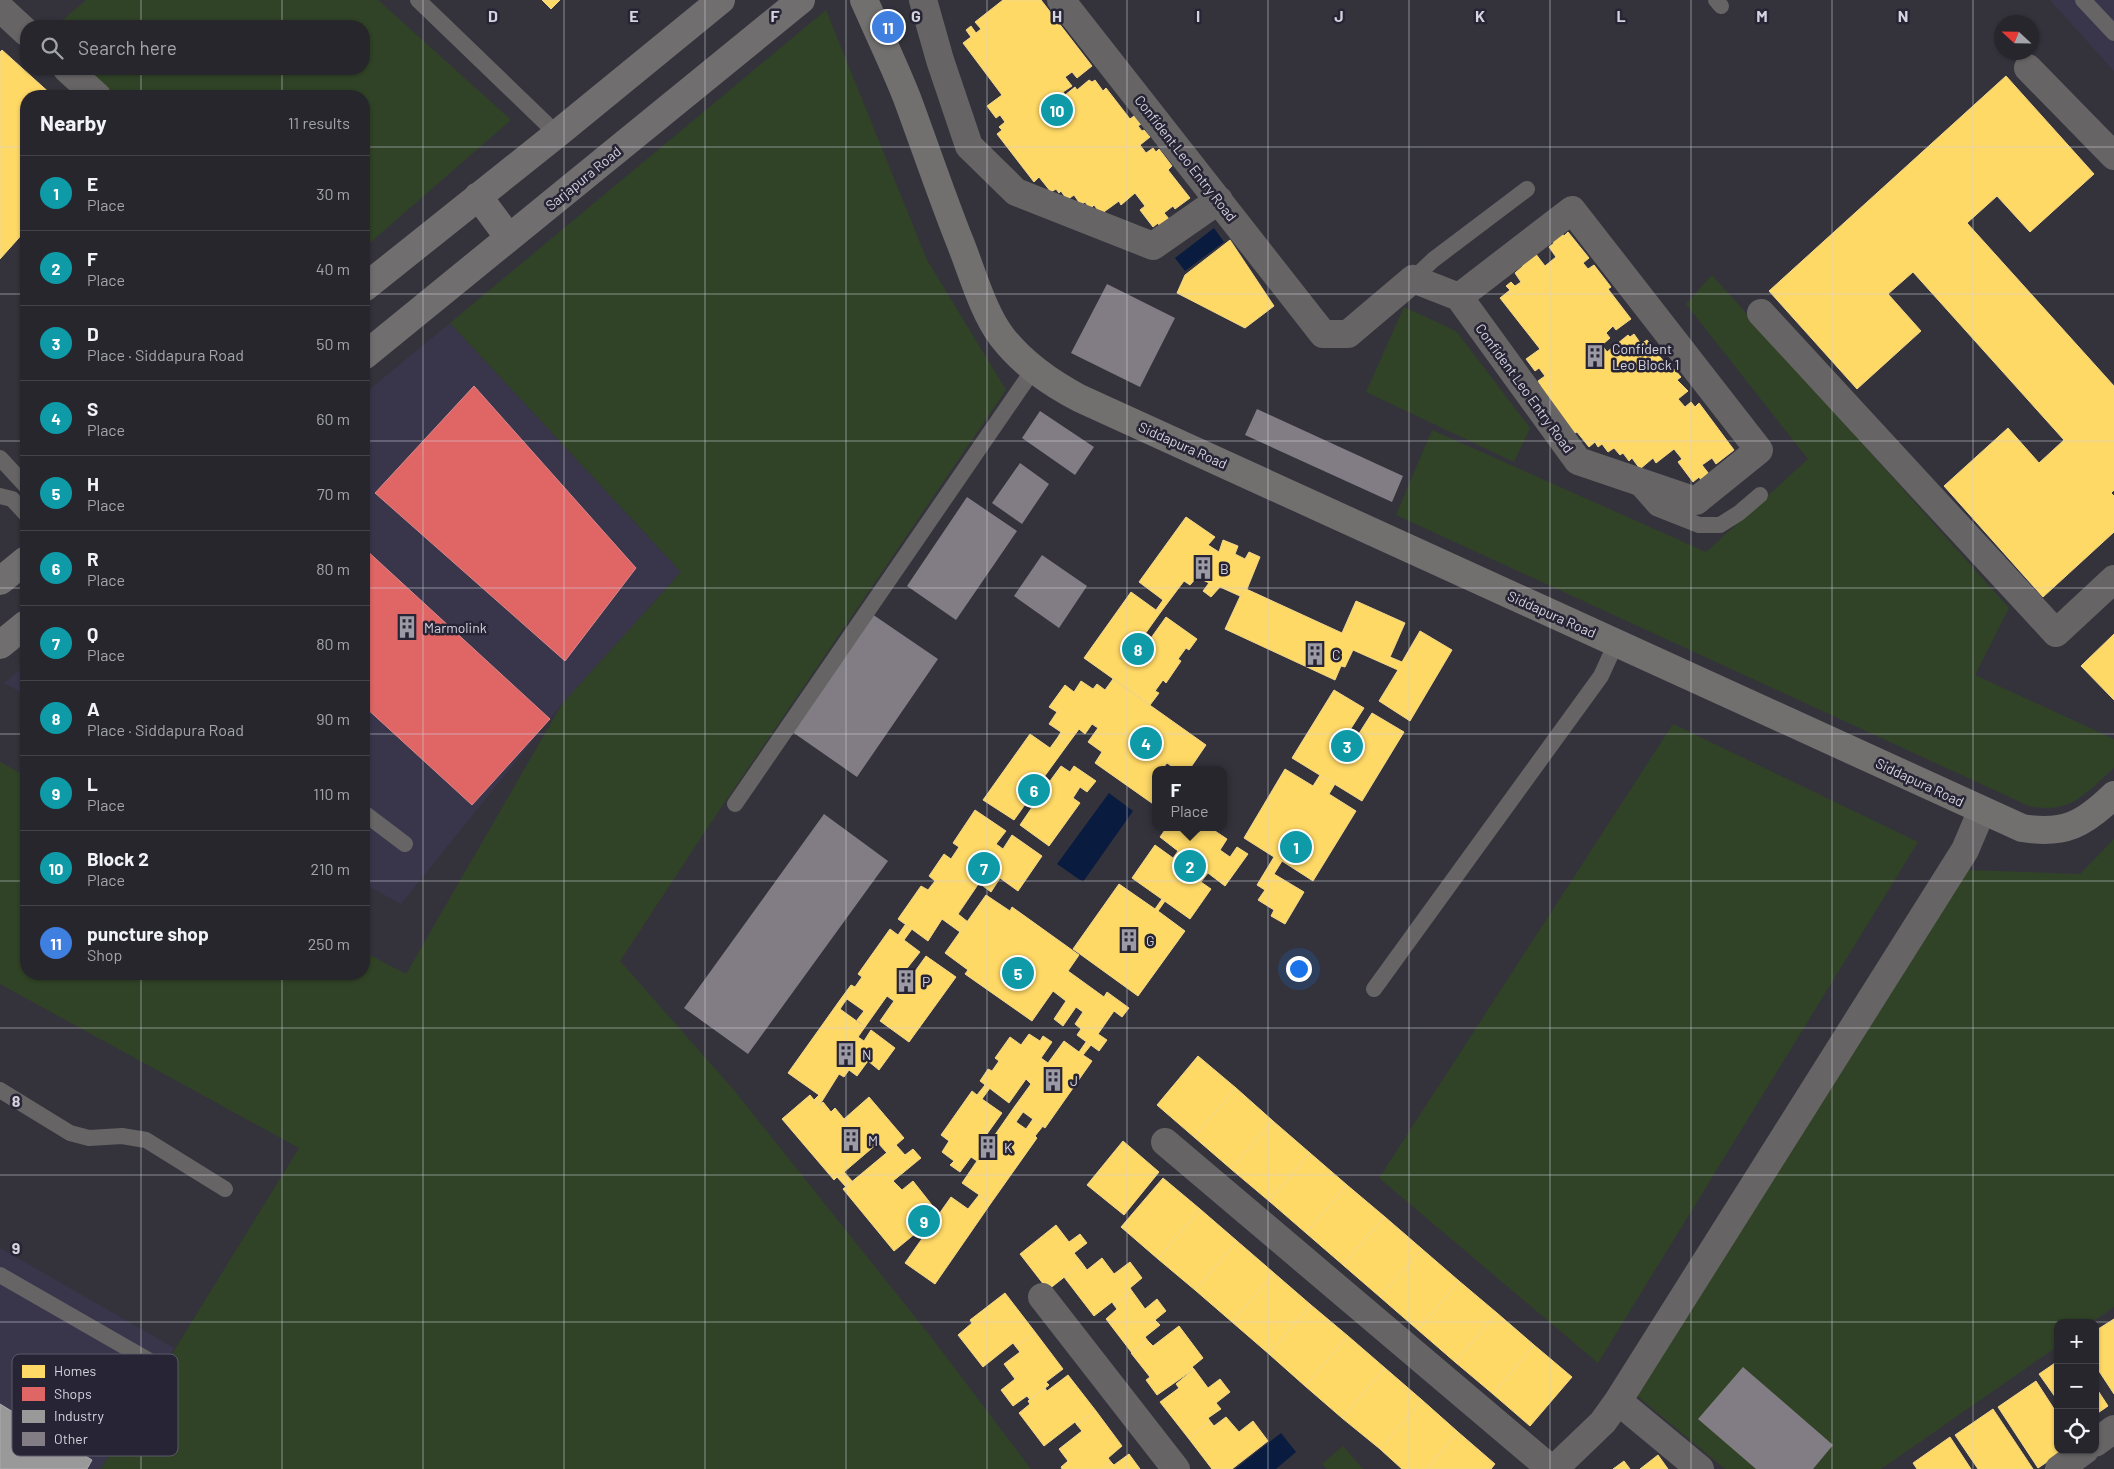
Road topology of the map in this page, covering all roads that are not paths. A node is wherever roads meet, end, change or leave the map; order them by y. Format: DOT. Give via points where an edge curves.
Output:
graph roads {
  1 [pos="418,0"];
  2 [pos="721,0"];
  3 [pos="801,0"];
  4 [pos="864,0"];
  5 [pos="923,0"];
  6 [pos="1061,0"];
  7 [pos="2083,0"];
  8 [pos="1,10"];
  9 [pos="20,27"];
  10 [pos="2114,33"];
  11 [pos="2028,68"];
  12 [pos="74,75"];
  13 [pos="90,90"];
  14 [pos="557,134"];
  15 [pos="2114,156"];
  16 [pos="1527,189"];
  17 [pos="478,196"];
  18 [pos="1219,200"];
  19 [pos="509,238"];
  20 [pos="1413,280"];
  21 [pos="370,283"];
  22 [pos="1459,297"];
  23 [pos="1762,312"];
  24 [pos="370,351"];
  25 [pos="1033,370"];
  26 [pos="0,458"];
  27 [pos="1631,479"];
  28 [pos="20,480"];
  29 [pos="1760,495"];
  30 [pos="0,496"];
  31 [pos="20,508"];
  32 [pos="20,565"];
  33 [pos="2114,579"];
  34 [pos="0,581"];
  35 [pos="20,629"];
  36 [pos="1616,643"];
  37 [pos="0,645"];
  38 [pos="2114,795"];
  39 [pos="735,804"];
  40 [pos="1982,810"];
  41 [pos="370,818"];
  42 [pos="405,844"];
  43 [pos="1374,990"];
  44 [pos="0,1090"];
  45 [pos="1165,1142"];
  46 [pos="225,1189"];
  47 [pos="0,1275"];
  48 [pos="1042,1297"];
  49 [pos="138,1354"];
  50 [pos="1618,1401"];
  51 [pos="2114,1429"];
  52 [pos="2099,1440"];
  53 [pos="2080,1454"];
  54 [pos="1176,1469"];
  55 [pos="1552,1469"];
  56 [pos="1700,1469"];
  57 [pos="2059,1469"];
  1 -- 14 [label="lane"];
  2 -- 14 [label="main road"];
  3 -- 19 [label="main road, Sarjapura Road"];
  4 -- 25 [label="street, Siddapura Road" via="906,96 988,313 1001,336"];
  5 -- 18 [label="street" via="969,146 1016,192 1153,246"];
  6 -- 18 [label="street, Confident Leo Entry Road"];
  7 -- 10 [label="lane"];
  8 -- 9 [label="street"];
  11 -- 15 [label="street"];
  12 -- 13 [label="street"];
  14 -- 17 [label="main road"];
  16 -- 20 [label="lane" via="1433,260"];
  17 -- 19 [label="main road"];
  17 -- 21 [label="main road"];
  18 -- 20 [label="street, Confident Leo Entry Road" via="1323,334 1348,334"];
  19 -- 24 [label="main road, Sarjapura Road"];
  20 -- 22 [label="street"];
  22 -- 27 [label="street, Confident Leo Entry Road" via="1578,461"];
  22 -- 27 [label="street, Confident Leo Entry Road" via="1572,210 1759,450 1696,501"];
  23 -- 33 [label="street" via="2056,633"];
  25 -- 36 [label="street, Siddapura Road" via="1079,398"];
  25 -- 39 [label="lane"];
  26 -- 28 [label="lane"];
  27 -- 29 [label="lane" via="1656,508 1699,525 1720,524"];
  30 -- 31 [label="lane" via="12,499"];
  32 -- 34 [label="main road"];
  35 -- 37 [label="main road"];
  36 -- 40 [label="street, Siddapura Road"];
  36 -- 43 [label="lane" via="1601,676"];
  38 -- 40 [label="street, Siddapura Road" via="2085,820 2052,830 2022,828"];
  40 -- 50 [label="street" via="1965,850"];
  41 -- 42 [label="lane"];
  44 -- 46 [label="lane" via="70,1133 89,1138 122,1136 146,1140"];
  45 -- 55 [label="street"];
  47 -- 49 [label="lane"];
  48 -- 54 [label="street"];
  50 -- 55 [label="street" via="1603,1422"];
  50 -- 56 [label="street"];
  51 -- 52 [label="street"];
  53 -- 57 [label="street"];
}
